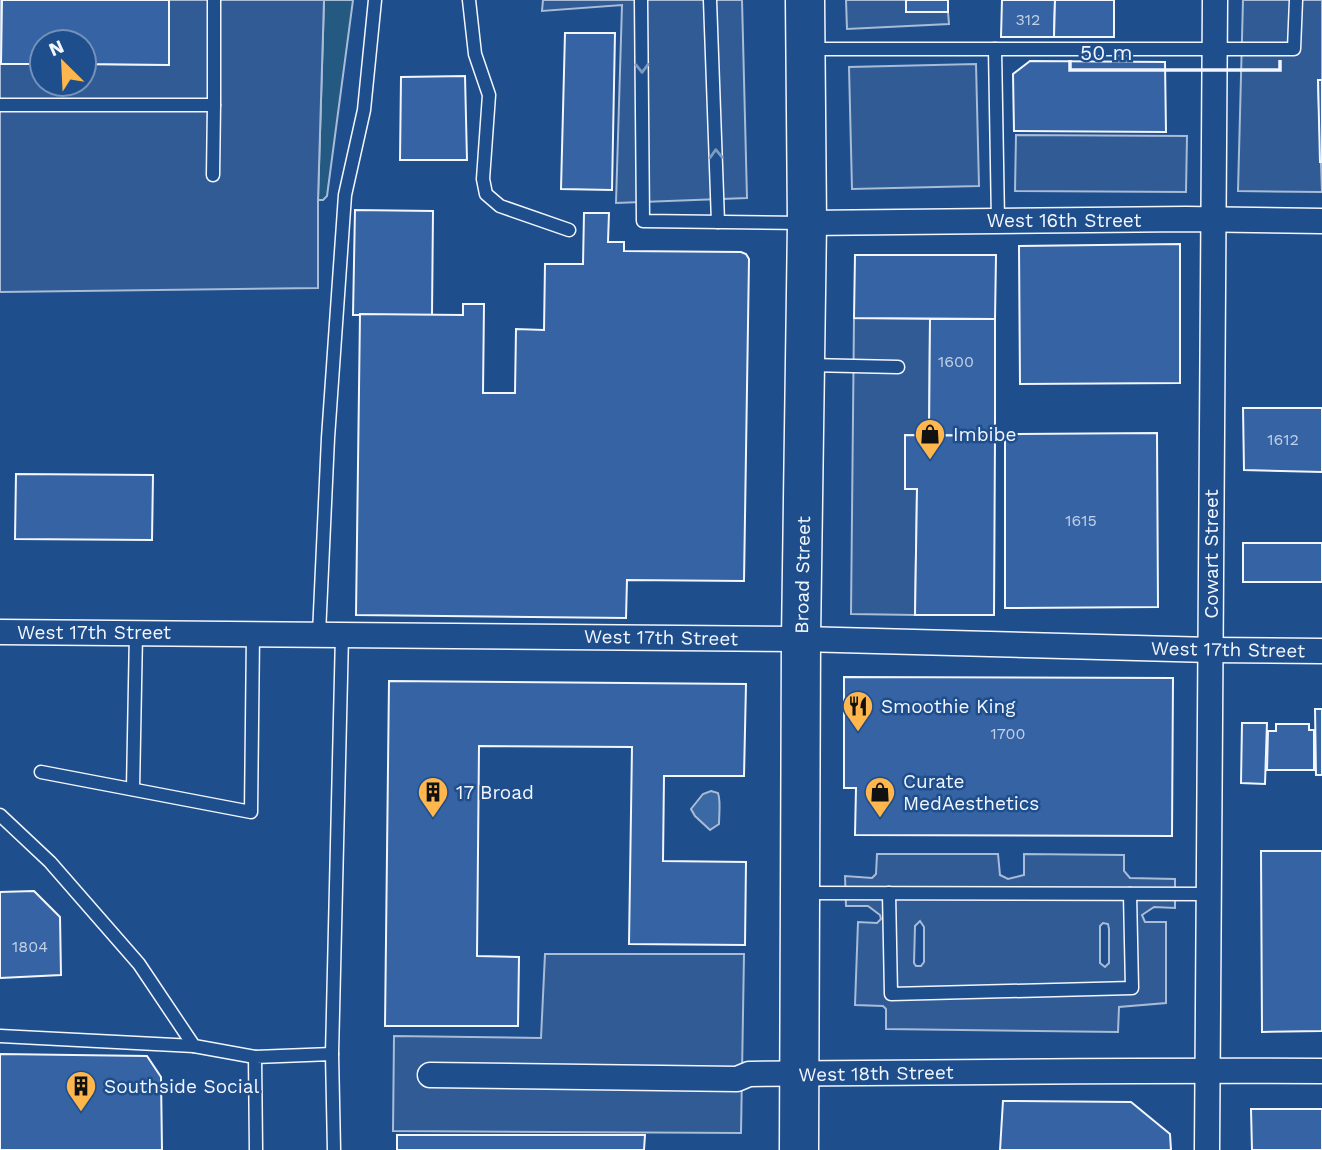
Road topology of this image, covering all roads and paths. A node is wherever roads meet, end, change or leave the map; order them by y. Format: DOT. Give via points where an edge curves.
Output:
graph roads {
  1 [pos="214,0"];
  2 [pos="374,0"];
  3 [pos="469,0"];
  4 [pos="641,0"];
  5 [pos="710,0"];
  6 [pos="805,0"];
  7 [pos="1215,0"];
  8 [pos="1296,0"];
  9 [pos="1216,48"];
  10 [pos="805,49"];
  11 [pos="995,49"];
  12 [pos="0,105"];
  13 [pos="214,105"];
  14 [pos="213,175"];
  15 [pos="1212,220"];
  16 [pos="998,221"];
  17 [pos="1322,221"];
  18 [pos="718,222"];
  19 [pos="807,223"];
  20 [pos="569,230"];
  21 [pos="805,365"];
  22 [pos="898,367"];
  23 [pos="0,632"];
  24 [pos="136,633"];
  25 [pos="253,634"];
  26 [pos="330,634"];
  27 [pos="801,639"];
  28 [pos="1211,650"];
  29 [pos="1322,651"];
  30 [pos="41,772"];
  31 [pos="132,789"];
  32 [pos="0,815"];
  33 [pos="800,893"];
  34 [pos="889,893"];
  35 [pos="1130,894"];
  36 [pos="1209,894"];
  37 [pos="0,1036"];
  38 [pos="194,1045"];
  39 [pos="332,1054"];
  40 [pos="255,1057"];
  41 [pos="1208,1070"];
  42 [pos="1322,1071"];
  43 [pos="799,1074"];
  44 [pos="430,1075"];
  45 [pos="256,1150"];
  46 [pos="334,1150"];
  47 [pos="799,1150"];
  48 [pos="1207,1150"];
  1 -- 13 [label="lane"];
  2 -- 26 [label="lane" via="364,110 345,195 328,438"];
  3 -- 20 [label="lane" via="475,54 489,95 486,194 500,206"];
  4 -- 18 [label="lane, one-way" via="643,221"];
  18 -- 5 [label="lane, one-way"];
  6 -- 10 [label="main road, Broad Street"];
  7 -- 9 [label="street, Cowart Street"];
  8 -- 9 [label="lane" via="1294,49"];
  9 -- 11 [label="lane"];
  9 -- 15 [label="street, Cowart Street"];
  10 -- 11 [label="lane"];
  10 -- 19 [label="main road, Broad Street"];
  11 -- 16 [label="lane"];
  12 -- 13 [label="lane"];
  13 -- 14 [label="lane"];
  15 -- 16 [label="street, West 16th Street"];
  15 -- 17 [label="street, West 16th Street"];
  15 -- 28 [label="street, Cowart Street"];
  16 -- 19 [label="street, West 16th Street"];
  18 -- 19 [label="lane"];
  19 -- 21 [label="main road, Broad Street"];
  21 -- 22 [label="lane"];
  21 -- 27 [label="main road, Broad Street"];
  23 -- 24 [label="street, West 17th Street"];
  24 -- 25 [label="street, West 17th Street"];
  24 -- 31 [label="lane"];
  25 -- 26 [label="street, West 17th Street"];
  25 -- 31 [label="lane" via="251,812"];
  26 -- 27 [label="street, West 17th Street"];
  26 -- 39 [label="lane"];
  27 -- 28 [label="street, West 17th Street"];
  27 -- 33 [label="main road, Broad Street"];
  28 -- 29 [label="street, West 17th Street"];
  28 -- 36 [label="street, Cowart Street"];
  30 -- 31 [label="lane"];
  32 -- 38 [label="lane" via="50,862 139,964"];
  33 -- 34 [label="lane"];
  33 -- 43 [label="main road, Broad Street"];
  34 -- 35 [label="lane"];
  34 -- 35 [label="lane" via="891,994 1132,988"];
  35 -- 36 [label="lane"];
  36 -- 41 [label="street, Cowart Street"];
  37 -- 38 [label="lane"];
  38 -- 40 [label="lane"];
  39 -- 40 [label="lane"];
  39 -- 46 [label="lane"];
  40 -- 45 [label="lane"];
  41 -- 42 [label="street, West 18th Street"];
  41 -- 43 [label="street, West 18th Street"];
  41 -- 48 [label="street, Cowart Street"];
  43 -- 44 [label="street, West 18th Street" via="749,1074 737,1079"];
  43 -- 47 [label="main road, Broad Street"];
}
